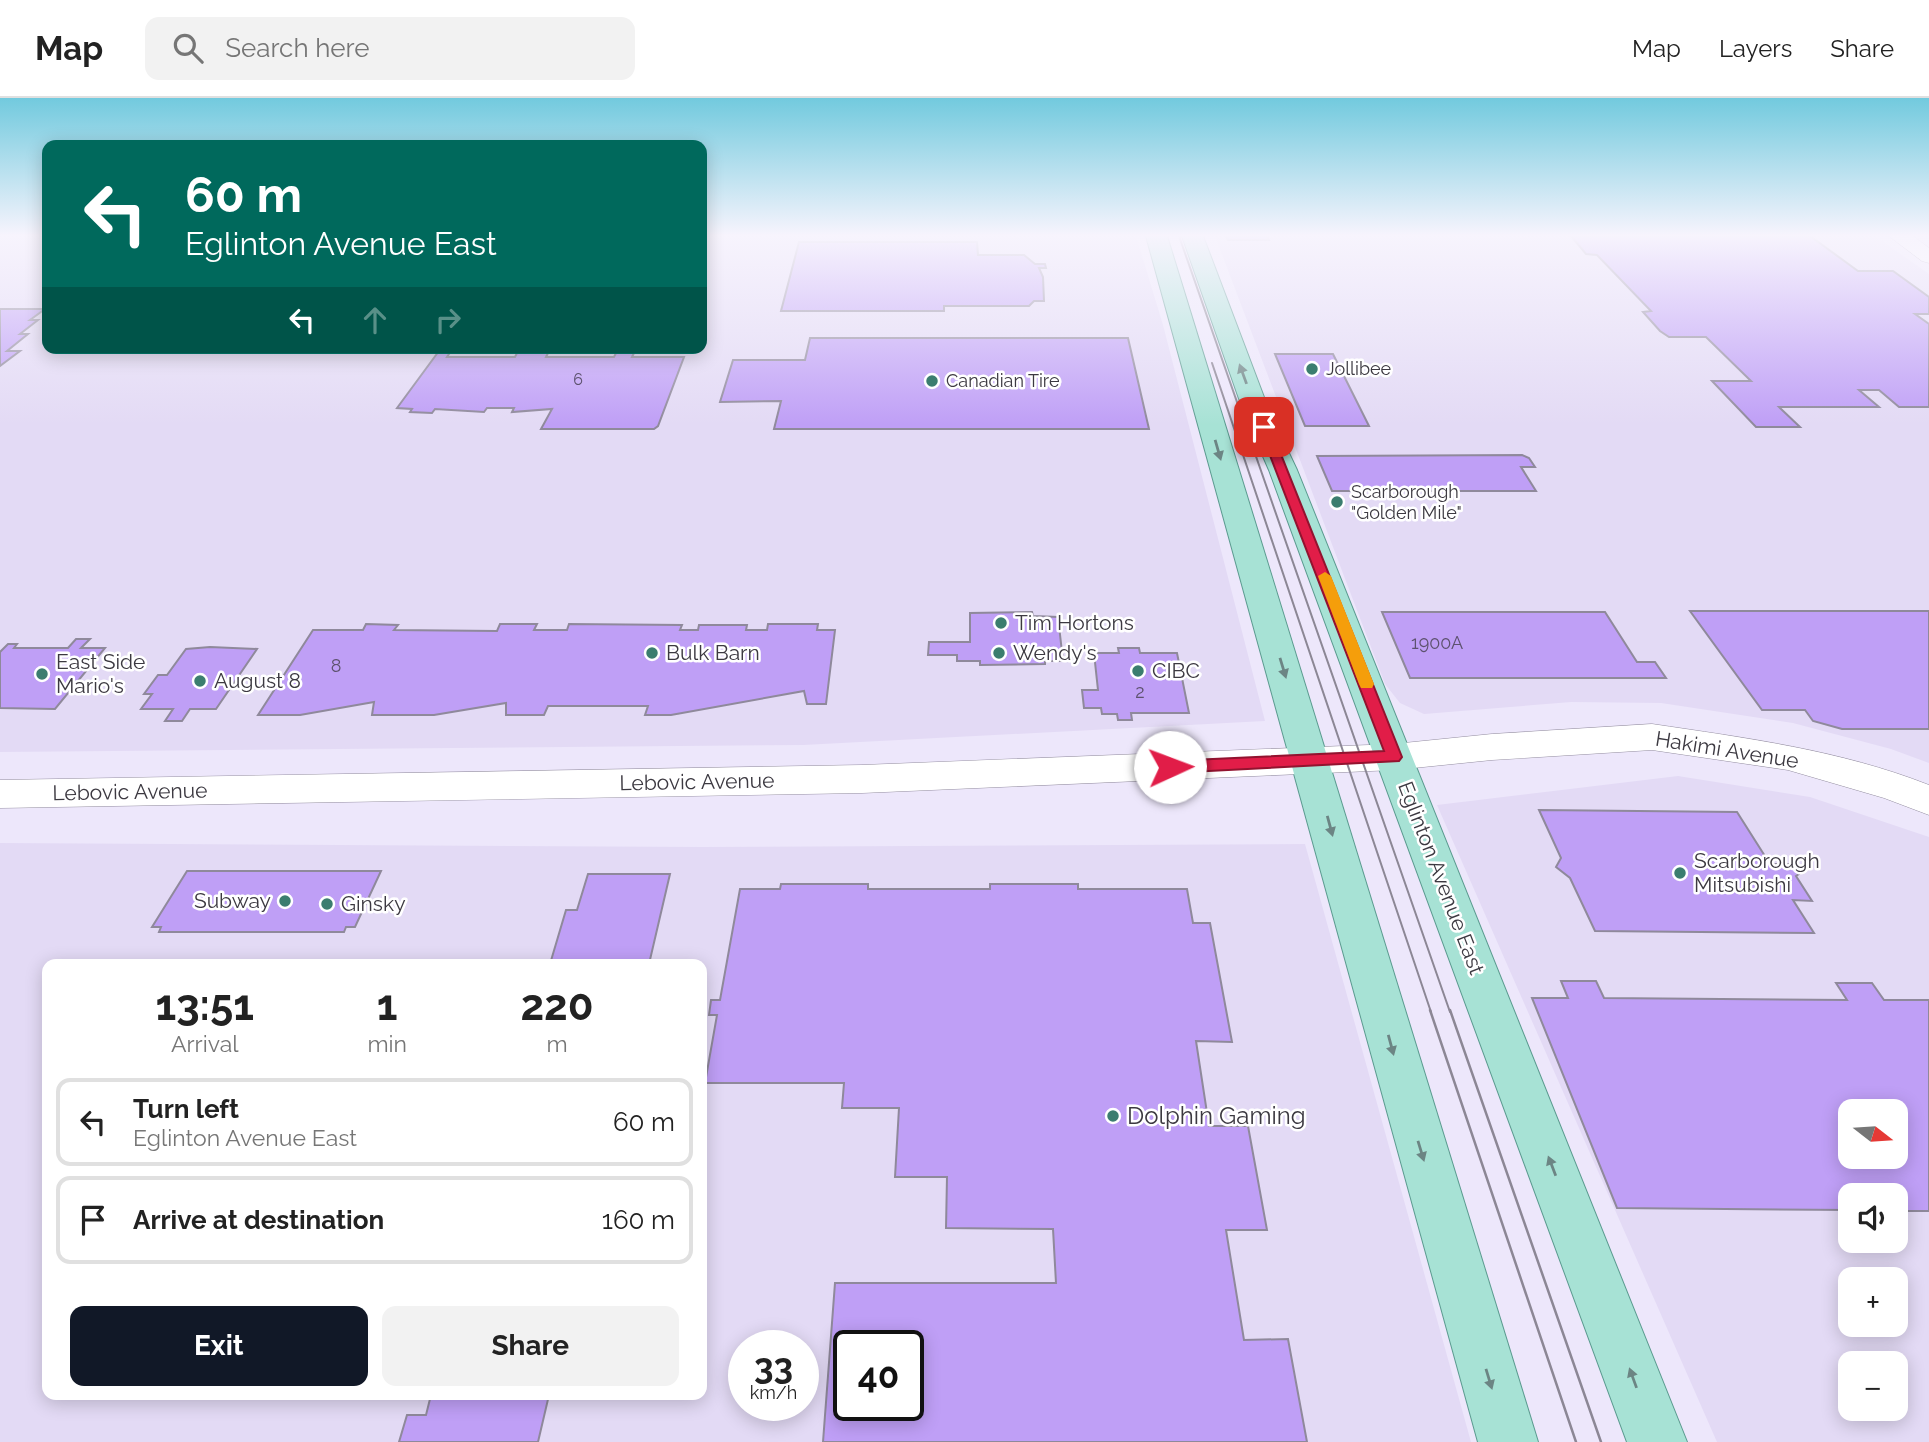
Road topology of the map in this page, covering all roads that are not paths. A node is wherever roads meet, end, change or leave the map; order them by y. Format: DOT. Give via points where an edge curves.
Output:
graph roads {
  1 [pos="1174,299"];
  2 [pos="1215,299"];
  3 [pos="1394,757"];
  4 [pos="1310,761"];
  5 [pos="0,794"];
  6 [pos="1929,801"];
  7 [pos="1508,1442"];
  8 [pos="1657,1442"];
  1 -- 4 [label="main road, one-way"];
  3 -- 2 [label="main road, Eglinton Avenue East, one-way"];
  3 -- 4 [label="street, Lebovic Avenue"];
  3 -- 6 [label="street, Hakimi Avenue" via="1652,737 1788,757"];
  8 -- 3 [label="main road, Eglinton Avenue East, one-way"];
  4 -- 5 [label="street, Lebovic Avenue" via="848,780"];
  4 -- 7 [label="main road, one-way"];
}
